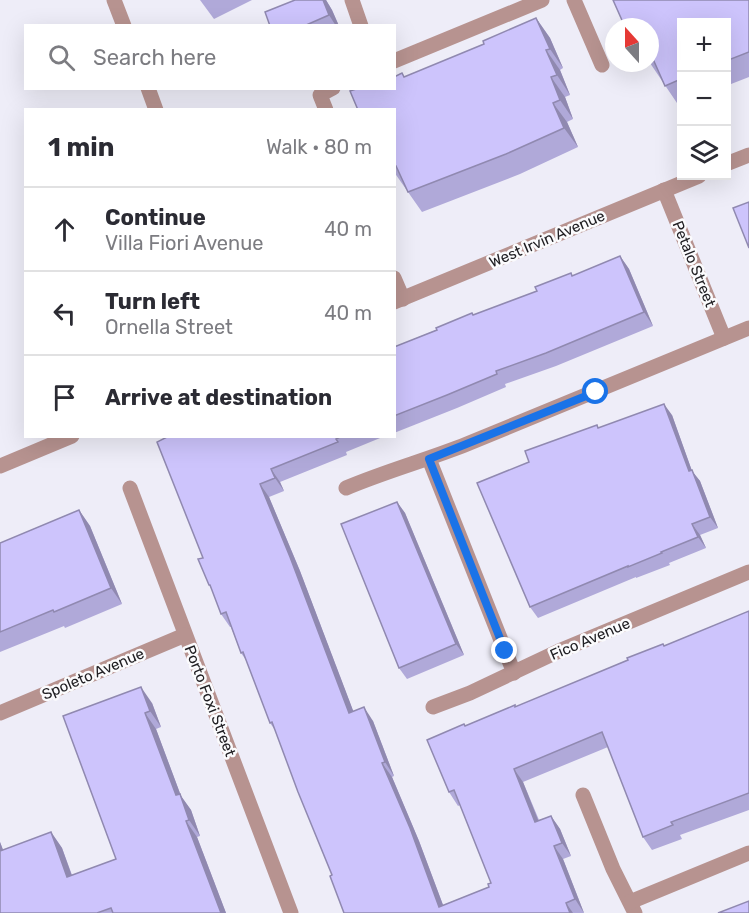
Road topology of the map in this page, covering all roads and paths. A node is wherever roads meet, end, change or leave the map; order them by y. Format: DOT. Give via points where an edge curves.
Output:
graph roads {
  1 [pos="114,0"];
  2 [pos="352,0"];
  3 [pos="542,0"];
  4 [pos="574,0"];
  5 [pos="123,24"];
  6 [pos="360,24"];
  7 [pos="396,60"];
  8 [pos="602,65"];
  9 [pos="149,90"];
  10 [pos="329,90"];
  11 [pos="155,108"];
  12 [pos="325,108"];
  13 [pos="749,155"];
  14 [pos="731,162"];
  15 [pos="689,180"];
  16 [pos="664,190"];
  17 [pos="399,301"];
  18 [pos="749,328"];
  19 [pos="724,338"];
  20 [pos="67,438"];
  21 [pos="429,459"];
  22 [pos="0,466"];
  23 [pos="130,488"];
  24 [pos="346,488"];
  25 [pos="749,572"];
  26 [pos="185,635"];
  27 [pos="514,673"];
  28 [pos="433,707"];
  29 [pos="0,713"];
  30 [pos="583,795"];
  31 [pos="749,853"];
  32 [pos="632,908"];
  33 [pos="291,913"];
  1 -- 5 [label="street"];
  2 -- 6 [label="street"];
  3 -- 7 [label="street"];
  4 -- 8 [label="street"];
  9 -- 11 [label="street"];
  10 -- 12 [label="street" via="320,95"];
  13 -- 14 [label="street"];
  15 -- 16 [label="street, West Irvin Avenue"];
  16 -- 17 [label="street, West Irvin Avenue"];
  16 -- 19 [label="street, Petalo Street"];
  18 -- 19 [label="street"];
  19 -- 21 [label="street"];
  20 -- 22 [label="street"];
  21 -- 24 [label="street"];
  21 -- 27 [label="street"];
  23 -- 26 [label="street, Porto Foxi Street"];
  25 -- 27 [label="street, Fico Avenue"];
  26 -- 29 [label="street, Spoleto Avenue"];
  26 -- 33 [label="street, Porto Foxi Street"];
  27 -- 28 [label="street, Fico Avenue"];
  30 -- 32 [label="street"];
  31 -- 32 [label="street"];
}
